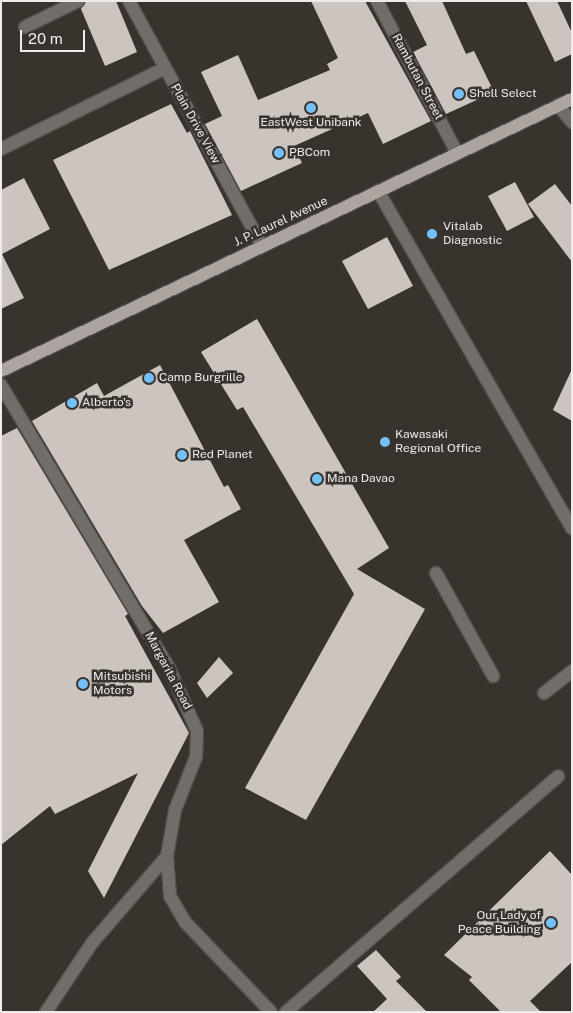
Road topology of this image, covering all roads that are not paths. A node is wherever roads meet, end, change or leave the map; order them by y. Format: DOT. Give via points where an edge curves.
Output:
graph roads {
  1 [pos="78,1"];
  2 [pos="129,1"];
  3 [pos="377,1"];
  4 [pos="25,27"];
  5 [pos="165,68"];
  6 [pos="572,99"];
  7 [pos="558,105"];
  8 [pos="572,122"];
  9 [pos="1,149"];
  10 [pos="457,153"];
  11 [pos="378,191"];
  12 [pos="262,246"];
  13 [pos="1,371"];
  14 [pos="1,385"];
  15 [pos="572,528"];
  16 [pos="436,573"];
  17 [pos="572,671"];
  18 [pos="493,676"];
  19 [pos="544,693"];
  20 [pos="558,776"];
  21 [pos="167,856"];
  22 [pos="46,1012"];
  23 [pos="272,1012"];
  24 [pos="286,1012"];
  1 -- 4 [label="street"];
  2 -- 5 [label="street, Plain Drive View"];
  3 -- 10 [label="street, Rambutan Street"];
  5 -- 9 [label="street"];
  5 -- 12 [label="street, Plain Drive View"];
  6 -- 7 [label="main road, J. P. Laurel Avenue"];
  7 -- 8 [label="street"];
  7 -- 10 [label="main road, J. P. Laurel Avenue"];
  10 -- 11 [label="main road, J. P. Laurel Avenue"];
  11 -- 12 [label="main road, J. P. Laurel Avenue"];
  11 -- 15 [label="street"];
  12 -- 13 [label="main road, J. P. Laurel Avenue"];
  14 -- 21 [label="street, Margarita Road" via="169,668 196,730 196,757 175,810"];
  16 -- 18 [label="street"];
  17 -- 19 [label="street"];
  20 -- 24 [label="street"];
  21 -- 22 [label="street" via="92,943"];
  21 -- 23 [label="street, Margarita Road" via="170,896 185,922"];
}
